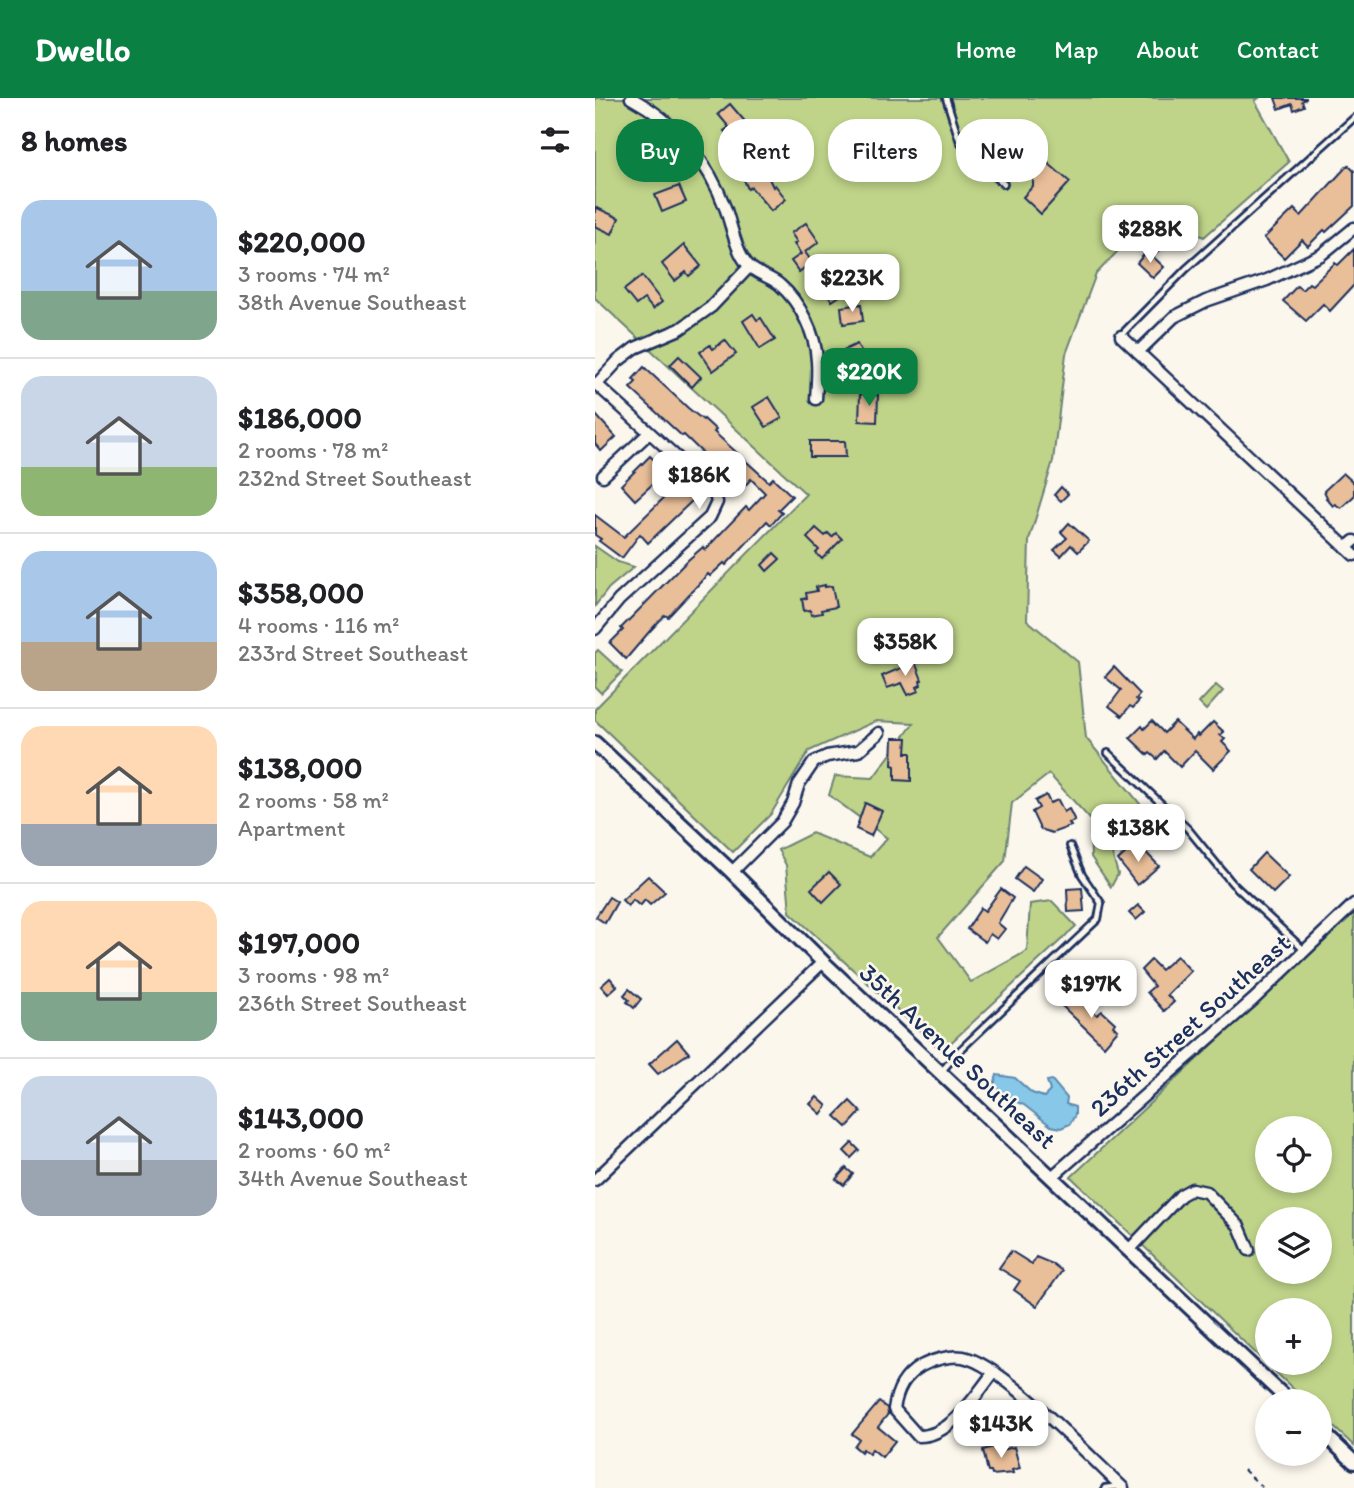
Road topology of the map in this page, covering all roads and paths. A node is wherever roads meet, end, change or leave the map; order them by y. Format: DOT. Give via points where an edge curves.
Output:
graph roads {
  1 [pos="631,98"];
  2 [pos="946,98"];
  3 [pos="1354,118"];
  4 [pos="1004,184"];
  5 [pos="1354,228"];
  6 [pos="749,267"];
  7 [pos="1121,336"];
  8 [pos="1138,352"];
  9 [pos="596,384"];
  10 [pos="816,399"];
  11 [pos="649,433"];
  12 [pos="599,474"];
  13 [pos="1351,548"];
  14 [pos="595,629"];
  15 [pos="879,733"];
  16 [pos="595,743"];
  17 [pos="1108,753"];
  18 [pos="1070,846"];
  19 [pos="733,872"];
  20 [pos="1354,904"];
  21 [pos="1305,951"];
  22 [pos="823,962"];
  23 [pos="941,1072"];
  24 [pos="1053,1176"];
  25 [pos="595,1181"];
  26 [pos="1130,1249"];
  27 [pos="1249,1250"];
  28 [pos="994,1372"];
  29 [pos="1276,1389"];
  30 [pos="1332,1441"];
  31 [pos="1354,1462"];
  32 [pos="1244,1470"];
  33 [pos="1122,1487"];
  34 [pos="1105,1488"];
  35 [pos="1263,1488"];
  1 -- 6 [label="street" via="666,122 709,169"];
  2 -- 4 [label="lane" via="960,142"];
  3 -- 7 [label="lane" via="1186,269"];
  5 -- 8 [label="street" via="1321,255 1174,317"];
  6 -- 9 [label="street" via="711,307 680,329 635,348"];
  6 -- 10 [label="street" via="781,285 808,324 817,358"];
  7 -- 8 [label="street"];
  8 -- 13 [label="street"];
  9 -- 11 [label="street"];
  11 -- 12 [label="street"];
  11 -- 14 [label="street" via="714,491 717,502 710,517 619,600"];
  15 -- 19 [label="street" via="857,751 814,762 782,822"];
  16 -- 19 [label="street, 35th Avenue Southeast"];
  17 -- 21 [label="lane" via="1188,829 1232,883"];
  18 -- 23 [label="lane" via="1101,903 1098,919"];
  19 -- 22 [label="street, 35th Avenue Southeast"];
  20 -- 21 [label="street, 236th Street Southeast"];
  21 -- 24 [label="street, 236th Street Southeast"];
  22 -- 23 [label="street, 35th Avenue Southeast"];
  22 -- 25 [label="street"];
  23 -- 24 [label="street, 35th Avenue Southeast"];
  24 -- 26 [label="street, 35th Avenue Southeast"];
  26 -- 27 [label="street" via="1192,1189 1206,1192 1239,1226"];
  26 -- 29 [label="street, 35th Avenue Southeast"];
  28 -- 28 [label="street" via="962,1357 925,1364 904,1380 894,1409 918,1436 931,1436 960,1413"];
  28 -- 33 [label="street"];
  30 -- 31 [label="street"];
  32 -- 35 [label="path"];
  33 -- 34 [label="lane"];
}
